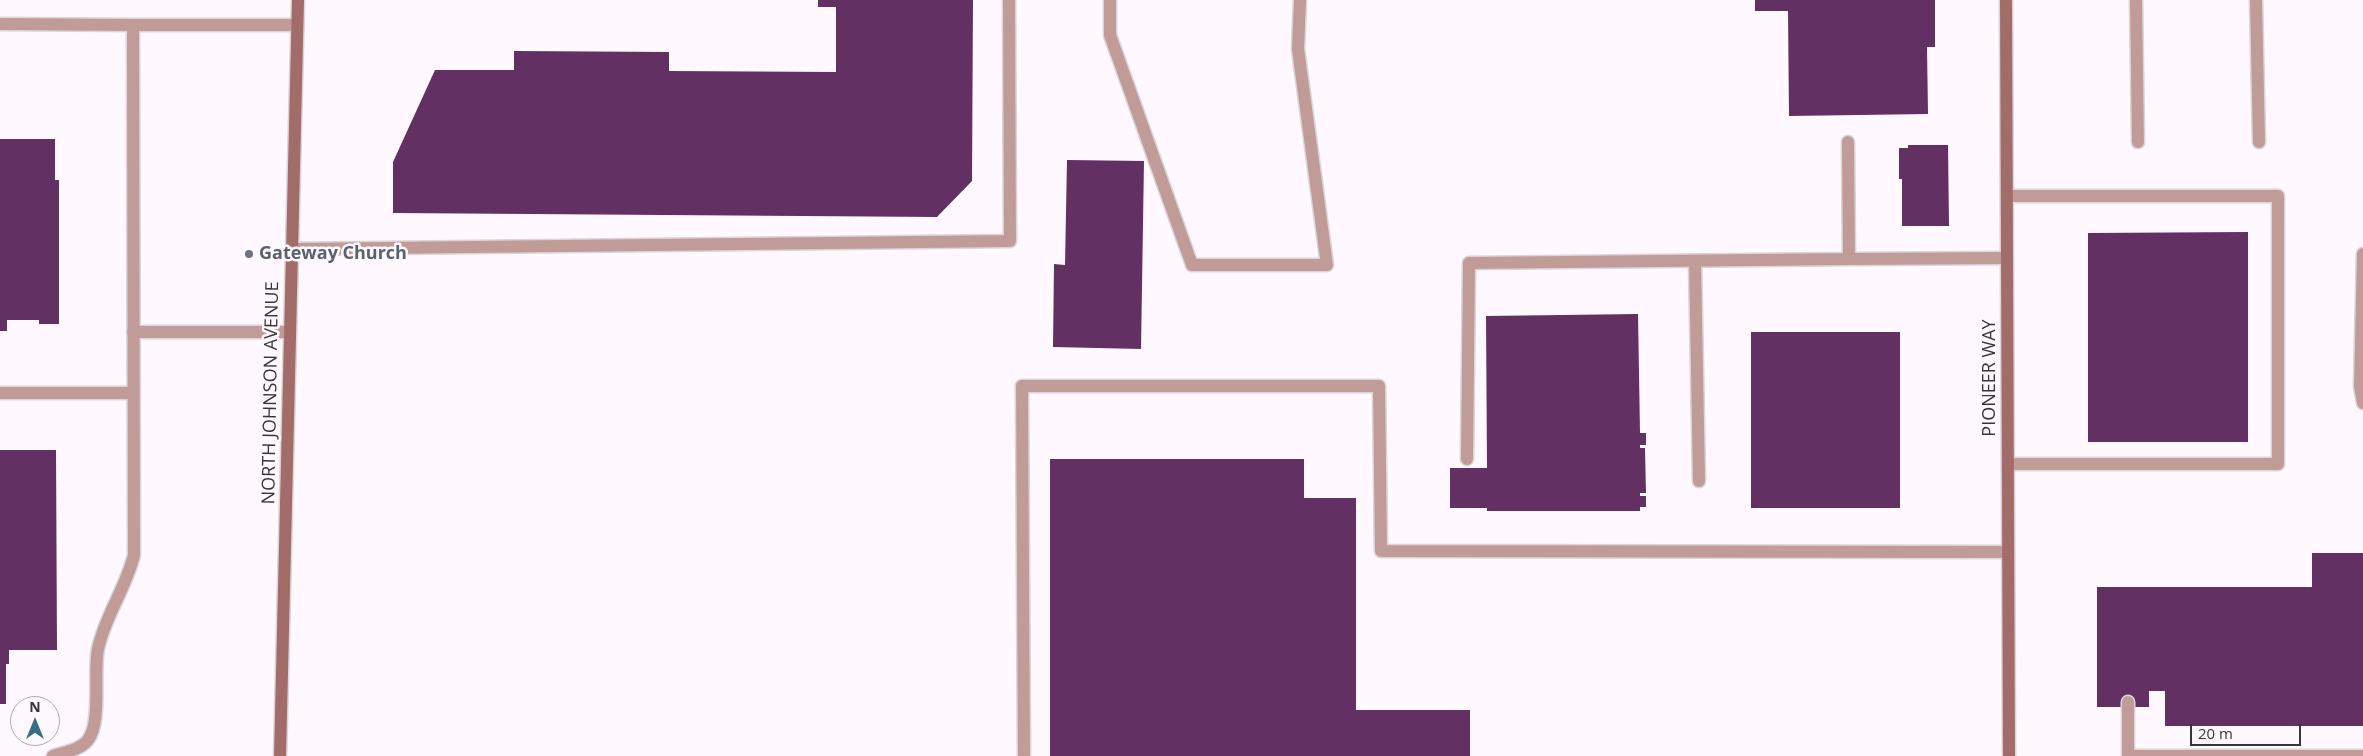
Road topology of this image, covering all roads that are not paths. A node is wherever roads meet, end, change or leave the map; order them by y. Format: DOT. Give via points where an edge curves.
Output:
graph roads {
  1 [pos="298,0"];
  2 [pos="1009,0"];
  3 [pos="1110,0"];
  4 [pos="1300,0"];
  5 [pos="2006,0"];
  6 [pos="2136,0"];
  7 [pos="2256,0"];
  8 [pos="0,24"];
  9 [pos="133,24"];
  10 [pos="297,25"];
  11 [pos="1848,142"];
  12 [pos="2138,142"];
  13 [pos="2259,142"];
  14 [pos="2007,196"];
  15 [pos="292,249"];
  16 [pos="2363,254"];
  17 [pos="2007,258"];
  18 [pos="1849,259"];
  19 [pos="1696,261"];
  20 [pos="133,332"];
  21 [pos="290,332"];
  22 [pos="0,392"];
  23 [pos="133,392"];
  24 [pos="2363,403"];
  25 [pos="1467,459"];
  26 [pos="2008,464"];
  27 [pos="1699,481"];
  28 [pos="2008,552"];
  29 [pos="2128,702"];
  30 [pos="53,756"];
  31 [pos="280,756"];
  32 [pos="1024,756"];
  33 [pos="2009,756"];
  34 [pos="2226,756"];
  35 [pos="2363,756"];
  1 -- 10 [label="main road, NORTH JOHNSON AVENUE"];
  2 -- 15 [label="lane" via="1010,241"];
  3 -- 4 [label="lane" via="1110,35 1192,265 1327,265 1298,49"];
  5 -- 14 [label="main road, PIONEER WAY"];
  6 -- 12 [label="lane"];
  7 -- 13 [label="lane"];
  8 -- 9 [label="lane"];
  9 -- 10 [label="lane"];
  9 -- 20 [label="lane"];
  10 -- 15 [label="main road, NORTH JOHNSON AVENUE"];
  11 -- 18 [label="lane"];
  14 -- 17 [label="main road, PIONEER WAY"];
  14 -- 26 [label="lane" via="2278,196 2278,464"];
  15 -- 21 [label="main road, NORTH JOHNSON AVENUE"];
  16 -- 24 [label="lane" via="2360,386"];
  17 -- 18 [label="lane"];
  17 -- 26 [label="main road, PIONEER WAY"];
  18 -- 19 [label="lane"];
  19 -- 25 [label="lane" via="1469,263"];
  19 -- 27 [label="lane"];
  20 -- 21 [label="lane"];
  20 -- 23 [label="lane"];
  21 -- 31 [label="main road, NORTH JOHNSON AVENUE"];
  22 -- 23 [label="lane"];
  23 -- 30 [label="lane" via="134,555 98,650 95,710 89,739 82,746"];
  26 -- 28 [label="main road, PIONEER WAY"];
  28 -- 32 [label="lane" via="1380,551 1379,386 1022,386"];
  28 -- 33 [label="main road, PIONEER WAY"];
  29 -- 34 [label="lane" via="2128,756"];
  34 -- 35 [label="lane"];
}
